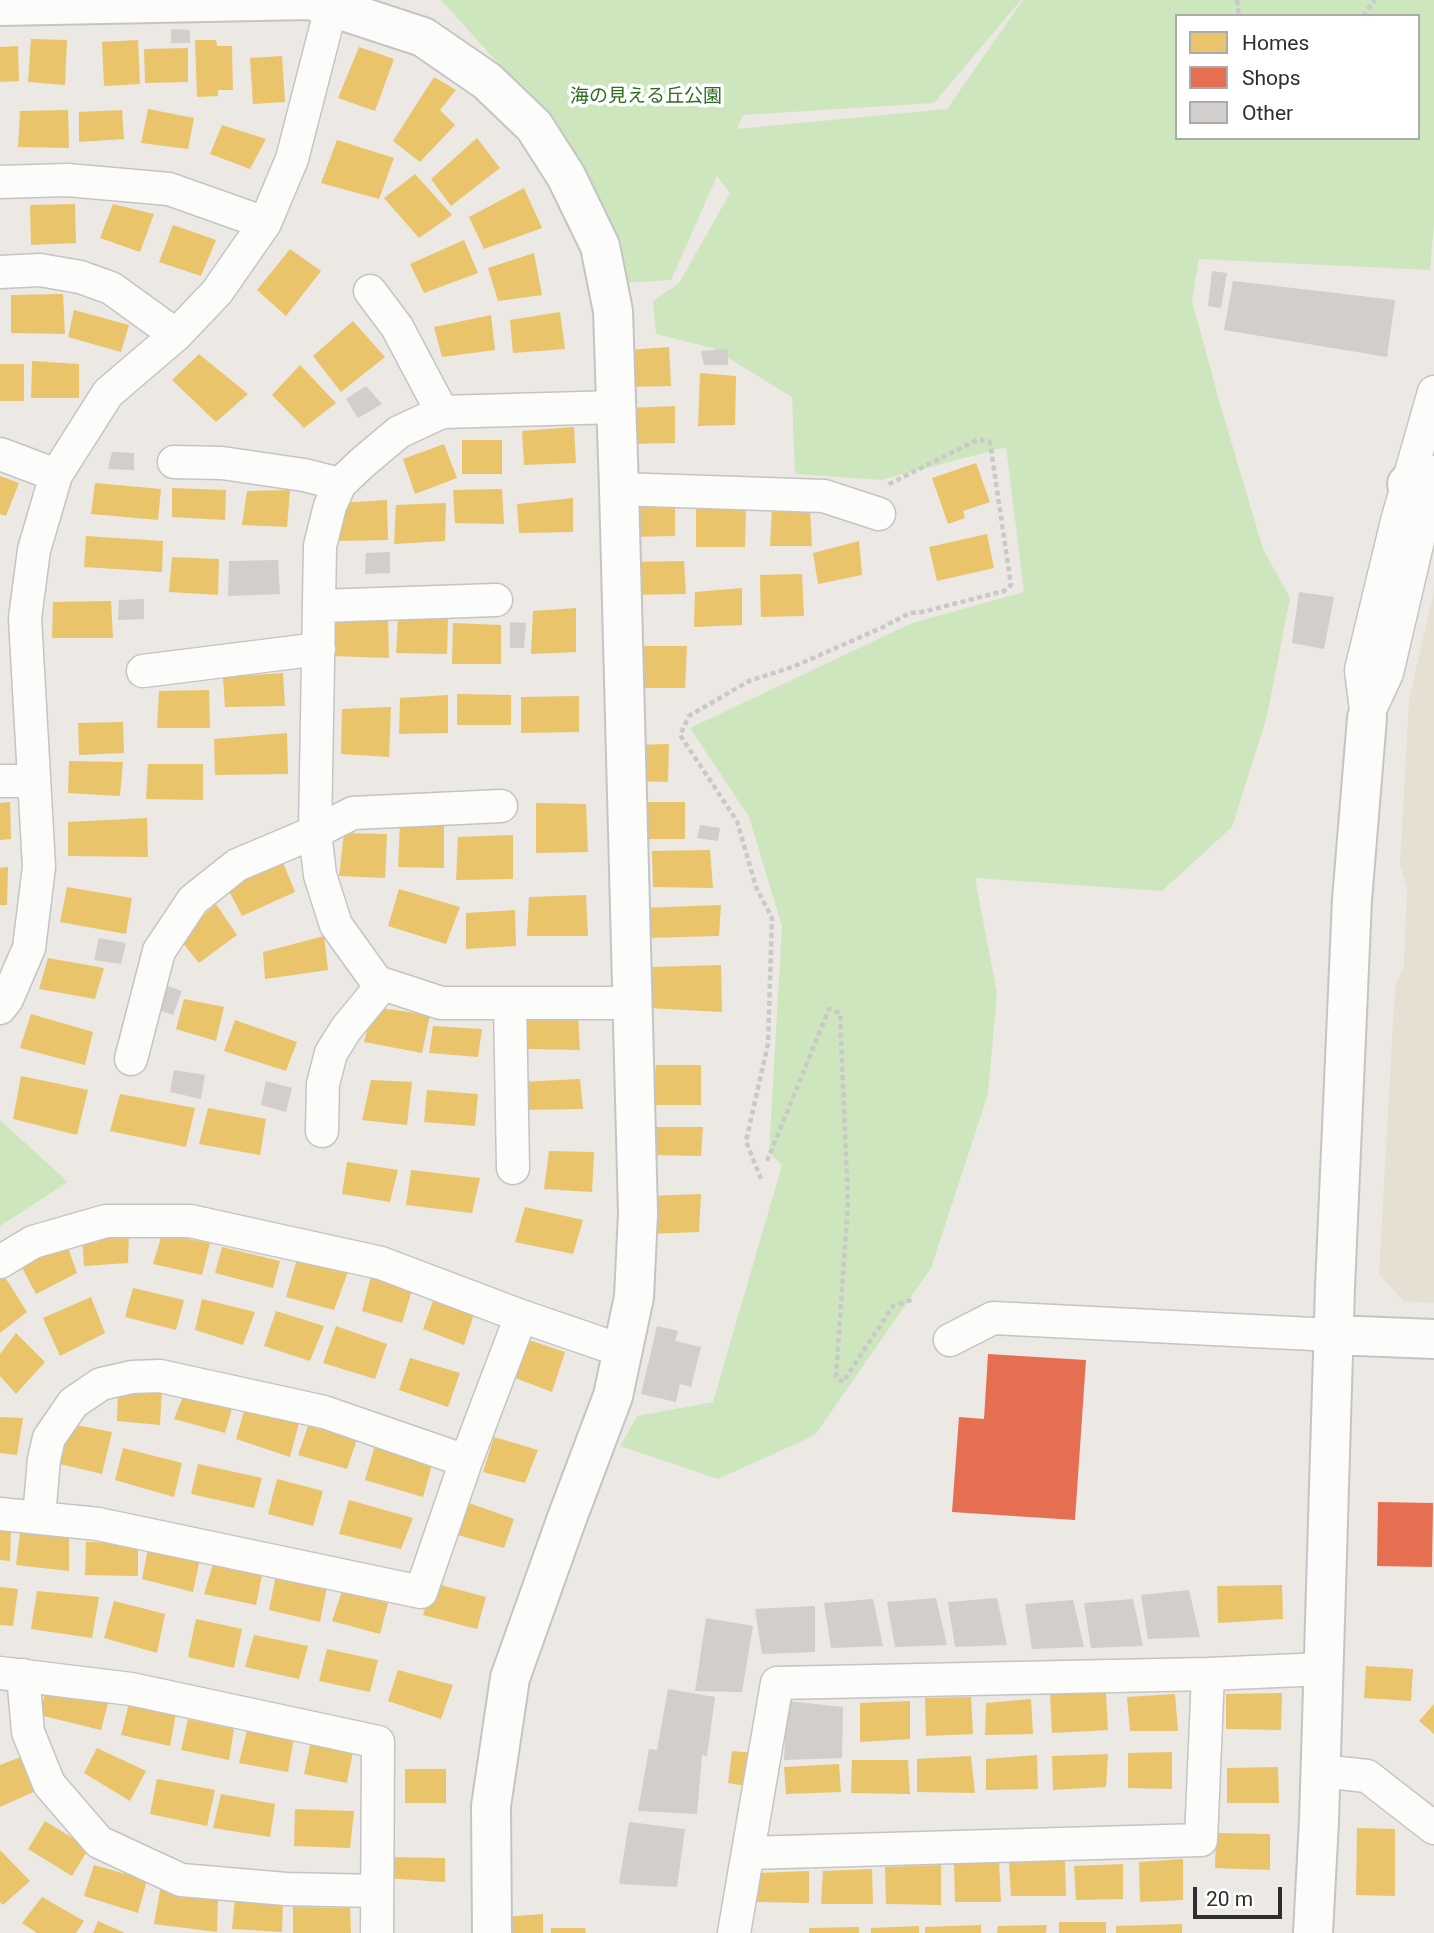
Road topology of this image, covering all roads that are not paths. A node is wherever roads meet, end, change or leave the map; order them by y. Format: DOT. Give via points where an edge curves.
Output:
graph roads {
  1 [pos="332,3"];
  2 [pos="0,6"];
  3 [pos="0,182"];
  4 [pos="265,223"];
  5 [pos="0,272"];
  6 [pos="370,291"];
  7 [pos="176,335"];
  8 [pos="1434,392"];
  9 [pos="617,407"];
  10 [pos="442,412"];
  11 [pos="0,454"];
  12 [pos="174,462"];
  13 [pos="57,475"];
  14 [pos="1426,482"];
  15 [pos="340,484"];
  16 [pos="620,489"];
  17 [pos="879,514"];
  18 [pos="496,600"];
  19 [pos="320,606"];
  20 [pos="13,616"];
  21 [pos="319,649"];
  22 [pos="143,671"];
  23 [pos="1367,718"];
  24 [pos="0,781"];
  25 [pos="34,781"];
  26 [pos="501,806"];
  27 [pos="315,832"];
  28 [pos="14,948"];
  29 [pos="383,984"];
  30 [pos="510,1003"];
  31 [pos="634,1003"];
  32 [pos="0,1008"];
  33 [pos="131,1059"];
  34 [pos="322,1131"];
  35 [pos="513,1168"];
  36 [pos="0,1262"];
  37 [pos="521,1316"];
  38 [pos="1333,1335"];
  39 [pos="1434,1339"];
  40 [pos="950,1340"];
  41 [pos="623,1351"];
  42 [pos="466,1461"];
  43 [pos="0,1514"];
  44 [pos="39,1517"];
  45 [pos="1324,1669"];
  46 [pos="12,1674"];
  47 [pos="1208,1674"];
  48 [pos="1321,1771"];
  49 [pos="1434,1828"];
  50 [pos="748,1853"];
  51 [pos="377,1891"];
  52 [pos="377,1933"];
  53 [pos="492,1933"];
  54 [pos="734,1933"];
  55 [pos="1313,1933"];
  1 -- 2 [label="street"];
  1 -- 4 [label="street" via="292,159"];
  1 -- 9 [label="street" via="423,37 487,81 534,126 566,176 600,246 613,311"];
  3 -- 4 [label="street" via="67,180 169,189"];
  4 -- 7 [label="street" via="218,292"];
  5 -- 7 [label="street" via="40,270 111,288"];
  6 -- 10 [label="street" via="397,327"];
  7 -- 13 [label="street" via="108,393"];
  8 -- 14 [label="street"];
  9 -- 10 [label="street"];
  9 -- 16 [label="street"];
  10 -- 15 [label="street" via="400,432"];
  11 -- 13 [label="street"];
  12 -- 15 [label="street" via="222,463"];
  13 -- 20 [label="street"];
  14 -- 23 [label="street" via="1387,673"];
  15 -- 19 [label="street" via="320,546"];
  16 -- 17 [label="street" via="824,496"];
  16 -- 31 [label="street"];
  18 -- 19 [label="street"];
  19 -- 21 [label="street"];
  20 -- 25 [label="street"];
  21 -- 22 [label="street"];
  21 -- 27 [label="street"];
  23 -- 38 [label="street" via="1352,900"];
  24 -- 25 [label="street"];
  25 -- 28 [label="street" via="39,867"];
  26 -- 27 [label="street" via="353,813"];
  27 -- 29 [label="street" via="320,875 336,925"];
  27 -- 33 [label="street" via="237,865 193,900 159,951"];
  28 -- 32 [label="street" via="7,999"];
  29 -- 30 [label="street" via="441,1003"];
  29 -- 34 [label="street" via="331,1053 323,1084"];
  30 -- 31 [label="street"];
  30 -- 35 [label="street"];
  31 -- 41 [label="street" via="638,1213 634,1297"];
  36 -- 37 [label="street" via="33,1241 106,1221 190,1221 381,1263"];
  37 -- 41 [label="street"];
  37 -- 42 [label="street"];
  38 -- 39 [label="street"];
  38 -- 40 [label="street" via="993,1318"];
  38 -- 45 [label="street"];
  41 -- 53 [label="street" via="613,1396 510,1678 491,1806"];
  42 -- 44 [label="street" via="421,1592 98,1524"];
  42 -- 44 [label="street" via="324,1412 160,1376 132,1377 101,1384 73,1403 50,1438"];
  43 -- 44 [label="street"];
  45 -- 47 [label="street"];
  45 -- 48 [label="street"];
  46 -- 51 [label="street" via="28,1732 50,1784 99,1842 181,1880"];
  46 -- 51 [label="street" via="131,1689 378,1742"];
  47 -- 50 [label="street" via="777,1683"];
  47 -- 50 [label="street" via="1201,1840"];
  48 -- 49 [label="street" via="1367,1776"];
  48 -- 55 [label="street"];
  50 -- 54 [label="street"];
  51 -- 52 [label="street"];
}
